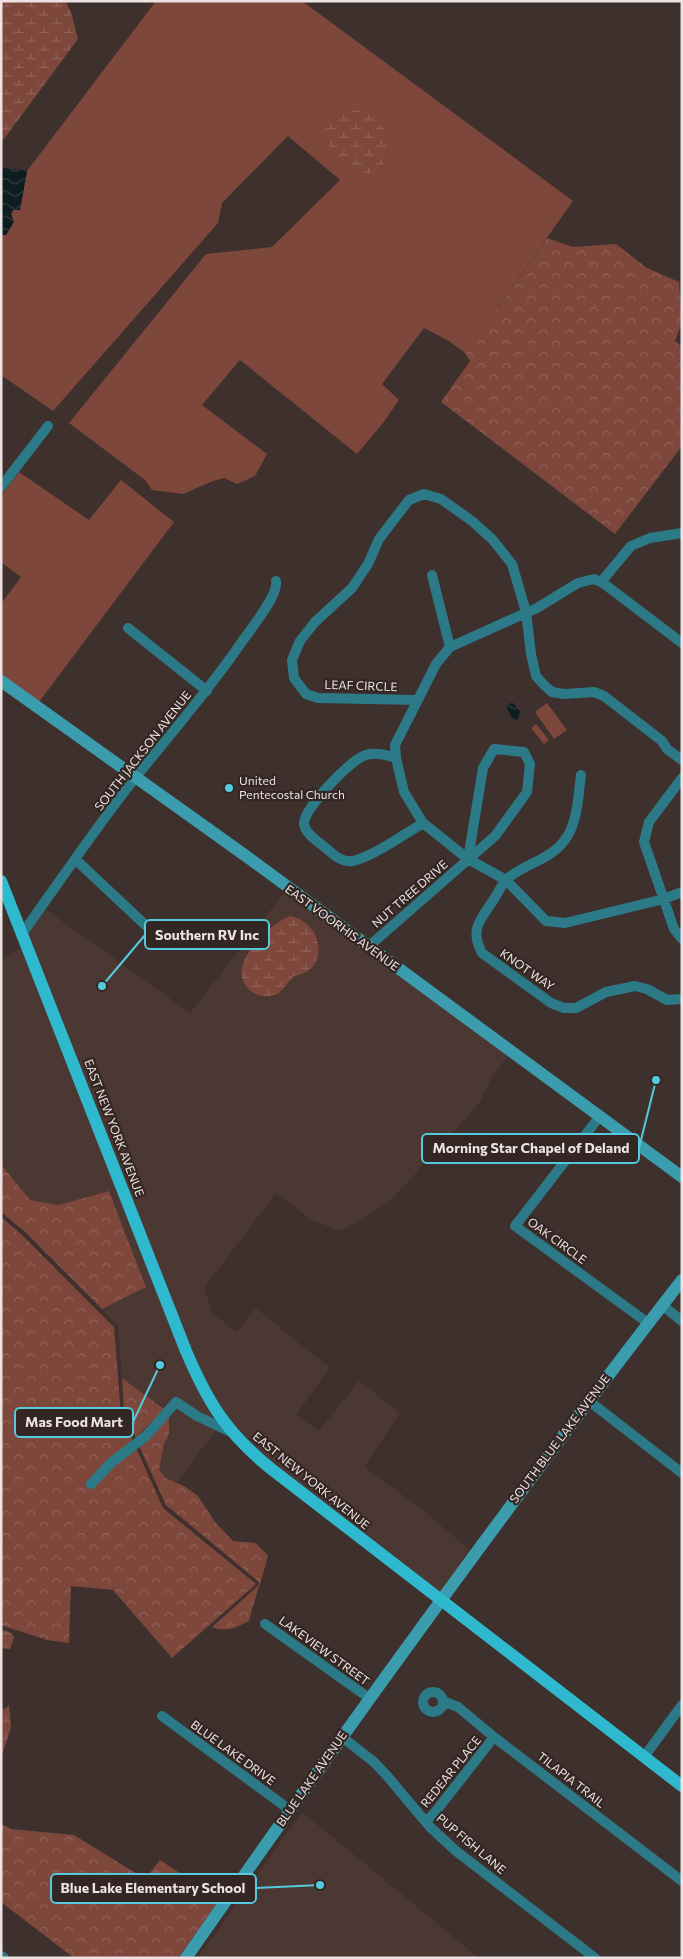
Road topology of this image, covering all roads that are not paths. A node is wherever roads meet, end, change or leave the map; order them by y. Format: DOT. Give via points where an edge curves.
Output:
graph roads {
  1 [pos="48,426"];
  2 [pos="1,487"];
  3 [pos="682,533"];
  4 [pos="432,575"];
  5 [pos="276,581"];
  6 [pos="601,582"];
  7 [pos="526,612"];
  8 [pos="128,628"];
  9 [pos="682,643"];
  10 [pos="450,647"];
  11 [pos="1,681"];
  12 [pos="207,690"];
  13 [pos="417,700"];
  14 [pos="396,758"];
  15 [pos="682,760"];
  16 [pos="581,775"];
  17 [pos="136,778"];
  18 [pos="682,778"];
  19 [pos="423,823"];
  20 [pos="468,859"];
  21 [pos="75,860"];
  22 [pos="506,880"];
  23 [pos="1,881"];
  24 [pos="682,892"];
  25 [pos="664,899"];
  26 [pos="22,934"];
  27 [pos="156,935"];
  28 [pos="682,939"];
  29 [pos="368,947"];
  30 [pos="682,999"];
  31 [pos="600,1116"];
  32 [pos="682,1178"];
  33 [pos="682,1280"];
  34 [pos="662,1305"];
  35 [pos="682,1321"];
  36 [pos="648,1323"];
  37 [pos="588,1402"];
  38 [pos="231,1432"];
  39 [pos="682,1473"];
  40 [pos="91,1484"];
  41 [pos="442,1601"];
  42 [pos="265,1624"];
  43 [pos="369,1698"];
  44 [pos="443,1701"];
  45 [pos="682,1705"];
  46 [pos="162,1716"];
  47 [pos="342,1737"];
  48 [pos="494,1737"];
  49 [pos="644,1757"];
  50 [pos="682,1786"];
  51 [pos="290,1810"];
  52 [pos="426,1822"];
  53 [pos="682,1881"];
  54 [pos="186,1958"];
  55 [pos="595,1958"];
  1 -- 2 [label="street"];
  3 -- 6 [label="street" via="650,538 631,546"];
  4 -- 10 [label="street"];
  5 -- 12 [label="street, SOUTH JACKSON AVENUE" via="273,596"];
  6 -- 7 [label="street" via="594,579 578,583"];
  6 -- 9 [label="street"];
  7 -- 10 [label="street"];
  7 -- 13 [label="street, LEAF CIRCLE" via="512,564 492,538 441,499 424,494 409,500 379,539 352,588 310,628 292,660 294,678 306,694 318,698"];
  7 -- 15 [label="street, LEAF CIRCLE" via="536,676 552,692 594,692 604,696"];
  8 -- 12 [label="street"];
  10 -- 13 [label="street" via="436,664"];
  11 -- 17 [label="main road, EAST VOORHIS AVENUE"];
  12 -- 17 [label="street, SOUTH JACKSON AVENUE"];
  13 -- 14 [label="street" via="395,745"];
  14 -- 19 [label="street" via="404,792"];
  14 -- 19 [label="street" via="365,755 353,761 306,814 304,824 307,832 340,859 350,862 362,859"];
  16 -- 22 [label="street, KNOT WAY" via="574,819 565,841"];
  17 -- 21 [label="street, SOUTH JACKSON AVENUE"];
  17 -- 29 [label="main road, EAST VOORHIS AVENUE"];
  18 -- 25 [label="street" via="649,822 644,842"];
  19 -- 20 [label="street"];
  20 -- 20 [label="street, NUT TREE DRIVE" via="496,836 527,792 530,764 524,752 494,749 483,768"];
  20 -- 22 [label="street"];
  20 -- 29 [label="street, NUT TREE DRIVE"];
  21 -- 26 [label="street, SOUTH JACKSON AVENUE"];
  21 -- 27 [label="street"];
  22 -- 25 [label="street" via="546,921 565,922"];
  22 -- 30 [label="street, KNOT WAY" via="477,924 477,944 482,953 552,1003 576,1008 606,992 635,986 667,1000"];
  23 -- 26 [label="main road, EAST NEW YORK AVENUE"];
  24 -- 25 [label="street"];
  25 -- 28 [label="street" via="674,929"];
  26 -- 38 [label="main road, EAST NEW YORK AVENUE" via="192,1364 210,1401"];
  29 -- 31 [label="main road, EAST VOORHIS AVENUE"];
  31 -- 32 [label="main road, EAST VOORHIS AVENUE"];
  31 -- 36 [label="street, OAK CIRCLE" via="515,1226"];
  33 -- 34 [label="main road, SOUTH BLUE LAKE AVENUE"];
  34 -- 35 [label="street"];
  34 -- 36 [label="main road, SOUTH BLUE LAKE AVENUE"];
  36 -- 37 [label="main road, SOUTH BLUE LAKE AVENUE"];
  37 -- 39 [label="street"];
  37 -- 41 [label="main road, SOUTH BLUE LAKE AVENUE"];
  38 -- 40 [label="street" via="176,1402 146,1436 112,1462"];
  38 -- 41 [label="main road, EAST NEW YORK AVENUE" via="270,1468"];
  41 -- 43 [label="main road, BLUE LAKE AVENUE"];
  41 -- 49 [label="main road, EAST NEW YORK AVENUE"];
  42 -- 43 [label="street, LAKEVIEW STREET"];
  43 -- 47 [label="main road, BLUE LAKE AVENUE"];
  44 -- 48 [label="street, TILAPIA TRAIL" via="458,1708"];
  45 -- 49 [label="street"];
  46 -- 51 [label="street, BLUE LAKE DRIVE"];
  47 -- 51 [label="main road, BLUE LAKE AVENUE"];
  47 -- 52 [label="street, PUP FISH LANE" via="383,1772"];
  48 -- 52 [label="street, REDEAR PLACE"];
  48 -- 53 [label="street, TILAPIA TRAIL"];
  49 -- 50 [label="main road, EAST NEW YORK AVENUE"];
  51 -- 54 [label="main road, BLUE LAKE AVENUE"];
  52 -- 55 [label="street, PUP FISH LANE" via="456,1851"];
}
